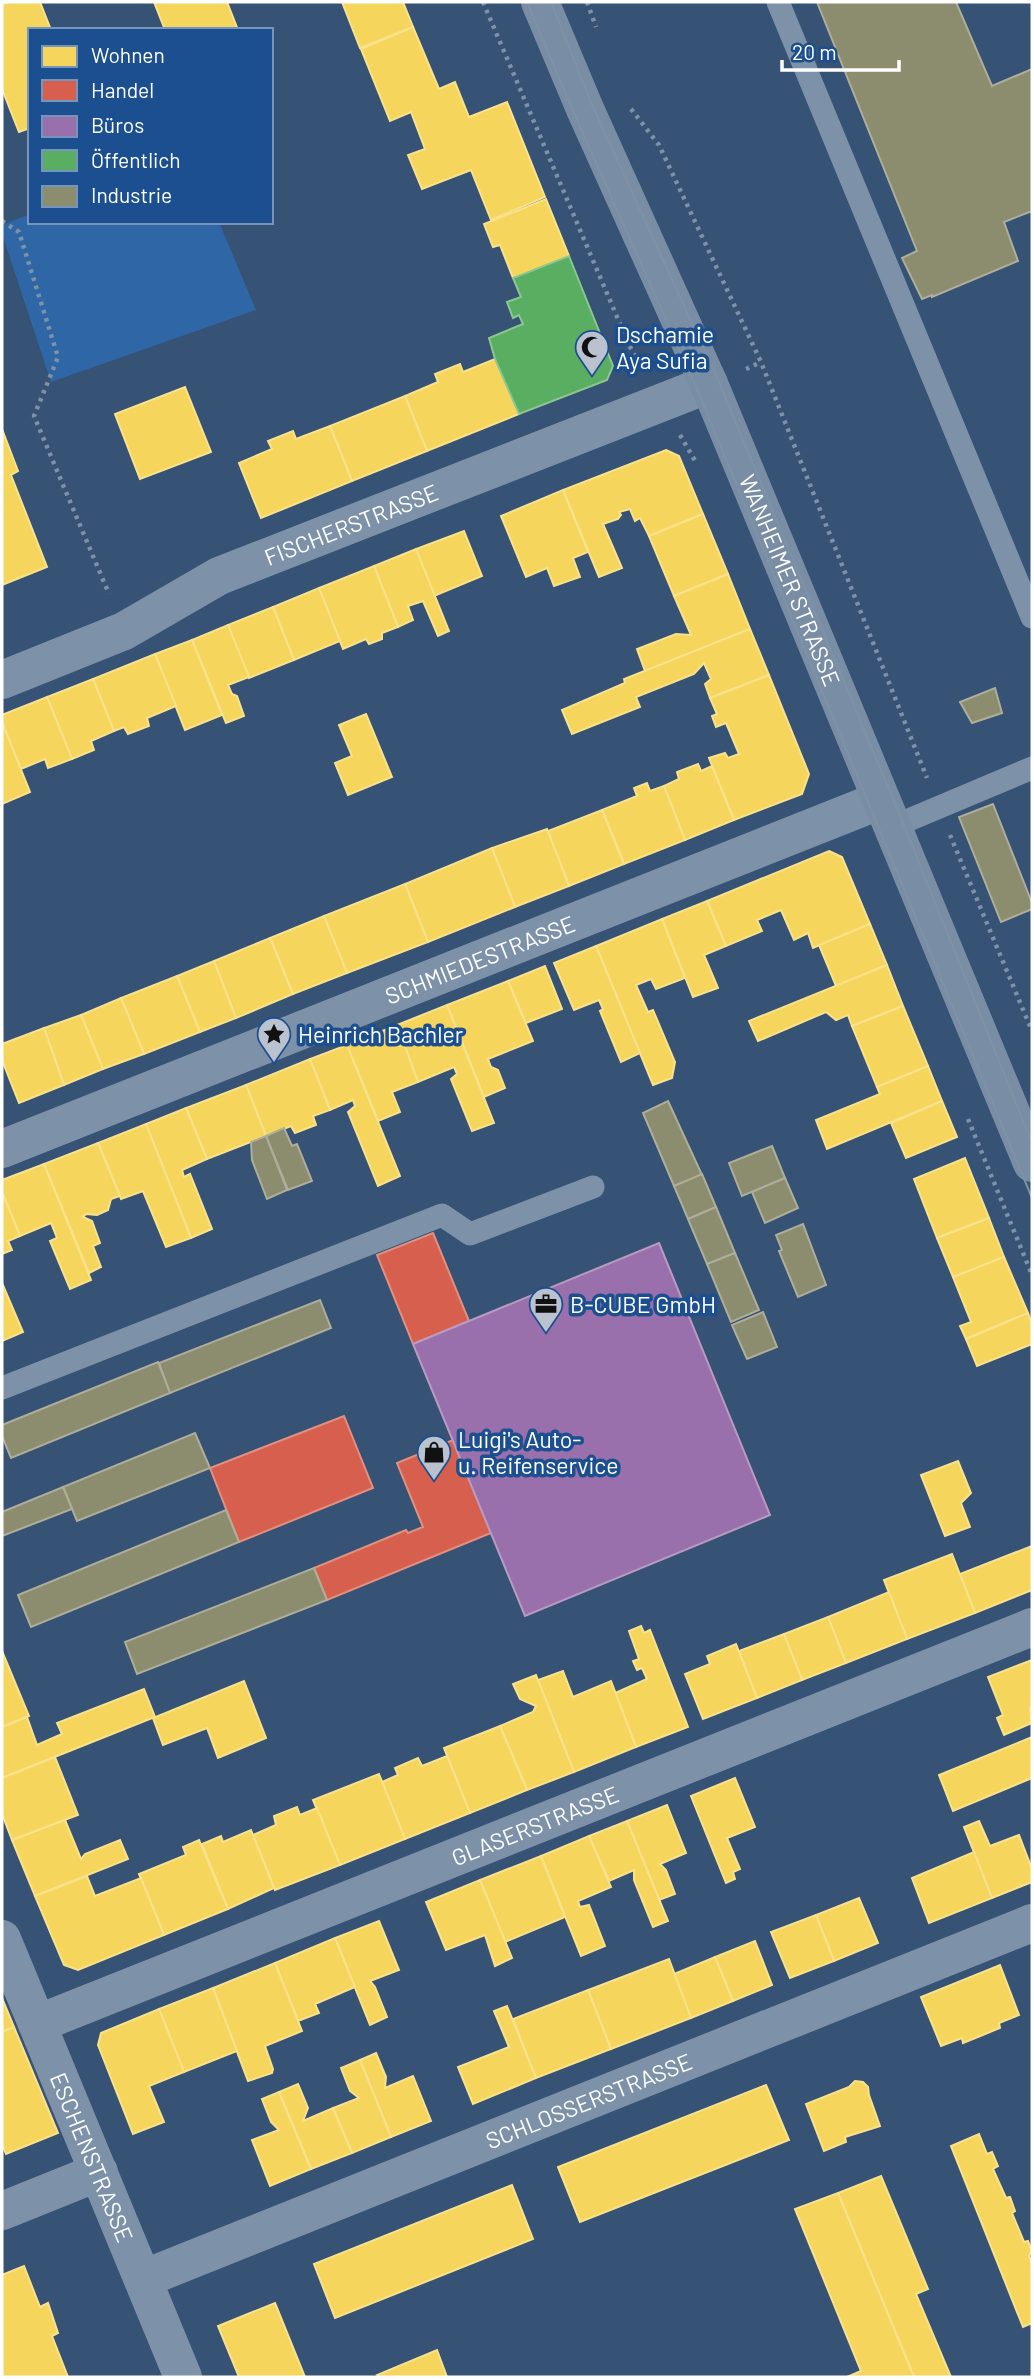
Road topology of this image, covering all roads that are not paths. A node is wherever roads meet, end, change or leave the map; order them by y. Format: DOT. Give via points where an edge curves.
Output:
graph roads {
  1 [pos="540,2"];
  2 [pos="778,2"];
  3 [pos="709,384"];
  4 [pos="1032,617"];
  5 [pos="2,680"];
  6 [pos="1032,768"];
  7 [pos="886,814"];
  8 [pos="2,1149"];
  9 [pos="1032,1163"];
  10 [pos="593,1187"];
  11 [pos="2,1388"];
  12 [pos="1032,1627"];
  13 [pos="1032,1923"];
  14 [pos="2,1939"];
  15 [pos="37,2024"];
  16 [pos="99,2172"];
  17 [pos="2,2211"];
  18 [pos="143,2279"];
  19 [pos="183,2377"];
  1 -- 3 [label="street, WANHEIMER STRASSE"];
  2 -- 4 [label="lane"];
  3 -- 5 [label="street, FISCHERSTRASSE" via="219,576 124,631"];
  3 -- 7 [label="street, WANHEIMER STRASSE"];
  6 -- 7 [label="lane" via="939,808"];
  7 -- 8 [label="street, SCHMIEDESTRASSE"];
  7 -- 9 [label="street, WANHEIMER STRASSE"];
  10 -- 11 [label="lane" via="470,1234 442,1215"];
  12 -- 15 [label="street, GLASERSTRASSE"];
  13 -- 18 [label="street, SCHLOSSERSTRASSE"];
  14 -- 15 [label="street, ESCHENSTRASSE"];
  15 -- 16 [label="street, ESCHENSTRASSE"];
  16 -- 17 [label="street"];
  16 -- 18 [label="street, ESCHENSTRASSE"];
  18 -- 19 [label="street, ESCHENSTRASSE"];
}
